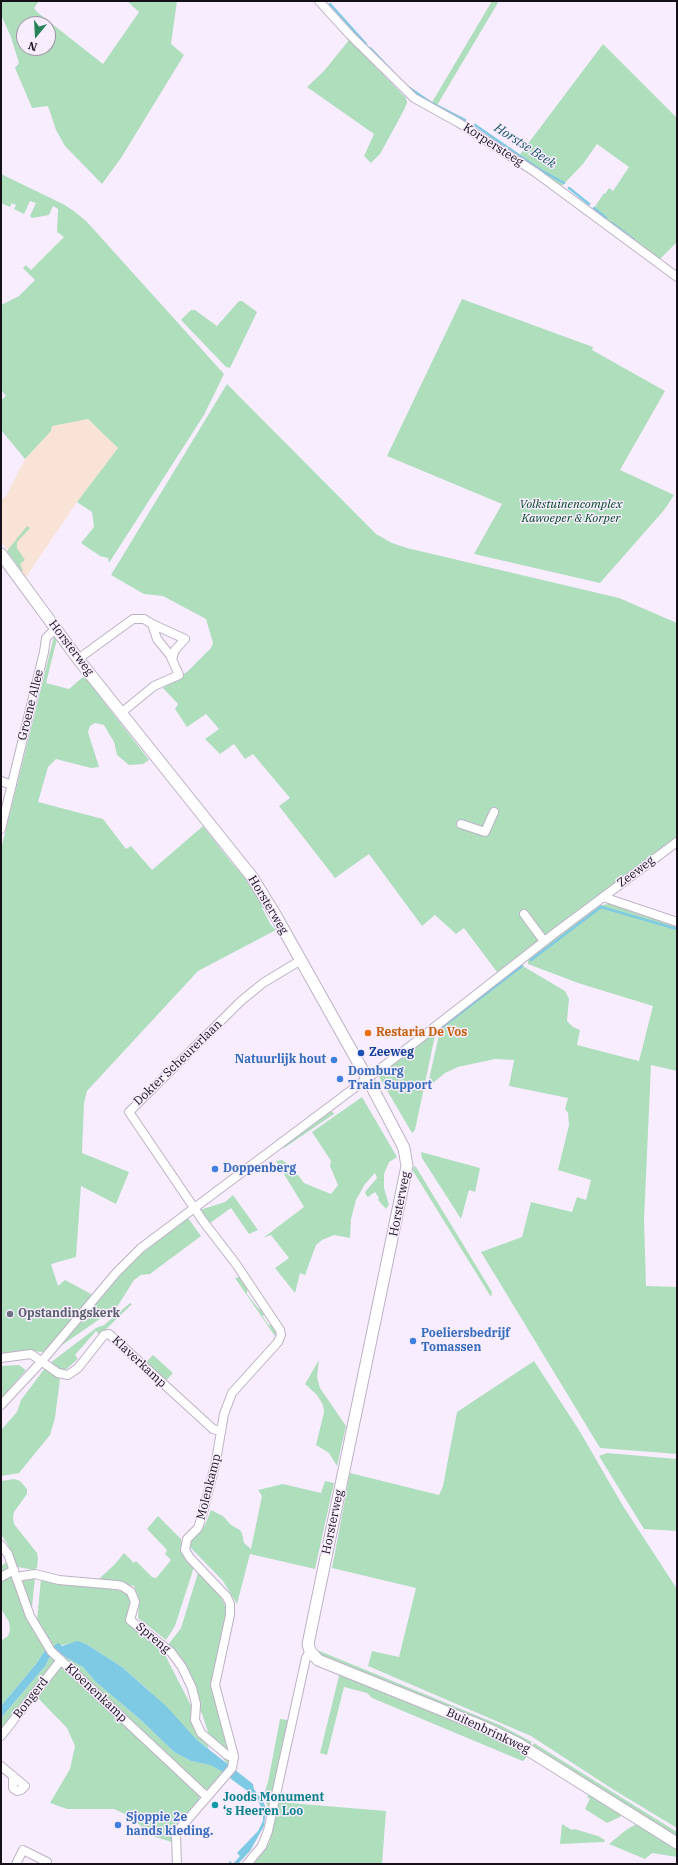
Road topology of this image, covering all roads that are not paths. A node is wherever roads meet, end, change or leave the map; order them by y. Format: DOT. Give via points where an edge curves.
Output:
graph roads {
  1 [pos="319,1"];
  2 [pos="677,277"];
  3 [pos="1,554"];
  4 [pos="152,624"];
  5 [pos="56,628"];
  6 [pos="78,659"];
  7 [pos="172,660"];
  8 [pos="121,713"];
  9 [pos="1,781"];
  10 [pos="12,785"];
  11 [pos="494,812"];
  12 [pos="461,824"];
  13 [pos="1,829"];
  14 [pos="677,842"];
  15 [pos="603,897"];
  16 [pos="524,914"];
  17 [pos="677,922"];
  18 [pos="544,941"];
  19 [pos="301,960"];
  20 [pos="367,1078"];
  21 [pos="194,1207"];
  22 [pos="1,1358"];
  23 [pos="42,1361"];
  24 [pos="1,1405"];
  25 [pos="221,1431"];
  26 [pos="1,1545"];
  27 [pos="15,1574"];
  28 [pos="1,1577"];
  29 [pos="310,1652"];
  30 [pos="61,1660"];
  31 [pos="1,1736"];
  32 [pos="234,1758"];
  33 [pos="1,1766"];
  34 [pos="13,1776"];
  35 [pos="207,1796"];
  36 [pos="677,1843"];
  37 [pos="16,1864"];
  38 [pos="46,1864"];
  39 [pos="177,1864"];
  40 [pos="247,1864"];
  1 -- 2 [label="street, Korpersteeg" via="414,98 459,123 535,172"];
  3 -- 5 [label="main road, Horsterweg"];
  4 -- 6 [label="street" via="144,618 133,619"];
  4 -- 7 [label="street" via="157,639"];
  4 -- 7 [label="street" via="185,638 175,650"];
  5 -- 6 [label="main road, Horsterweg"];
  5 -- 10 [label="street, Groene Allee" via="46,638"];
  6 -- 8 [label="main road, Horsterweg"];
  7 -- 8 [label="street" via="179,675 154,686"];
  8 -- 19 [label="main road, Horsterweg" via="252,877"];
  9 -- 10 [label="street"];
  10 -- 13 [label="street, Groene Allee"];
  11 -- 12 [label="street" via="485,832"];
  14 -- 15 [label="street, Zeeweg"];
  15 -- 17 [label="street"];
  15 -- 18 [label="street, Zeeweg"];
  16 -- 18 [label="street"];
  18 -- 20 [label="street, Zeeweg"];
  19 -- 20 [label="main road, Horsterweg"];
  19 -- 21 [label="street, Dokter Scheurerlaan" via="263,983 241,1001 129,1112"];
  20 -- 21 [label="street, Zeeweg"];
  20 -- 29 [label="main road, Horsterweg" via="404,1148 407,1166 308,1644"];
  21 -- 23 [label="street, Zeeweg" via="140,1248"];
  21 -- 25 [label="street, Molenkamp" via="236,1264 281,1335 278,1342 232,1393"];
  22 -- 23 [label="street" via="31,1354"];
  23 -- 24 [label="street, Zeeweg"];
  23 -- 25 [label="street, Klaverkamp" via="58,1373 68,1375 78,1368 104,1335 109,1334 213,1429"];
  25 -- 32 [label="street, Molenkamp" via="202,1516 198,1528 187,1539 185,1550 227,1596 230,1604 230,1615 215,1685"];
  26 -- 27 [label="street, Kloenenkamp" via="8,1554"];
  27 -- 28 [label="street"];
  27 -- 30 [label="street, Kloenenkamp" via="30,1616 44,1642"];
  27 -- 32 [label="street, Spreng" via="35,1574 59,1580 116,1585 131,1592 135,1602 130,1620 171,1652 192,1688 196,1704 195,1720 201,1733"];
  29 -- 36 [label="main road, Buitenbrinkweg" via="318,1660 517,1743"];
  29 -- 40 [label="street, Horsterweg" via="304,1666 268,1831 262,1846"];
  30 -- 31 [label="street, Bongerd"];
  30 -- 35 [label="street, Kloenenkamp"];
  32 -- 35 [label="street, Molenkamp" via="229,1771"];
  33 -- 34 [label="street"];
  35 -- 39 [label="street, Molenkamp" via="176,1833"];
  37 -- 38 [label="street" via="23,1850 47,1862"];
}
